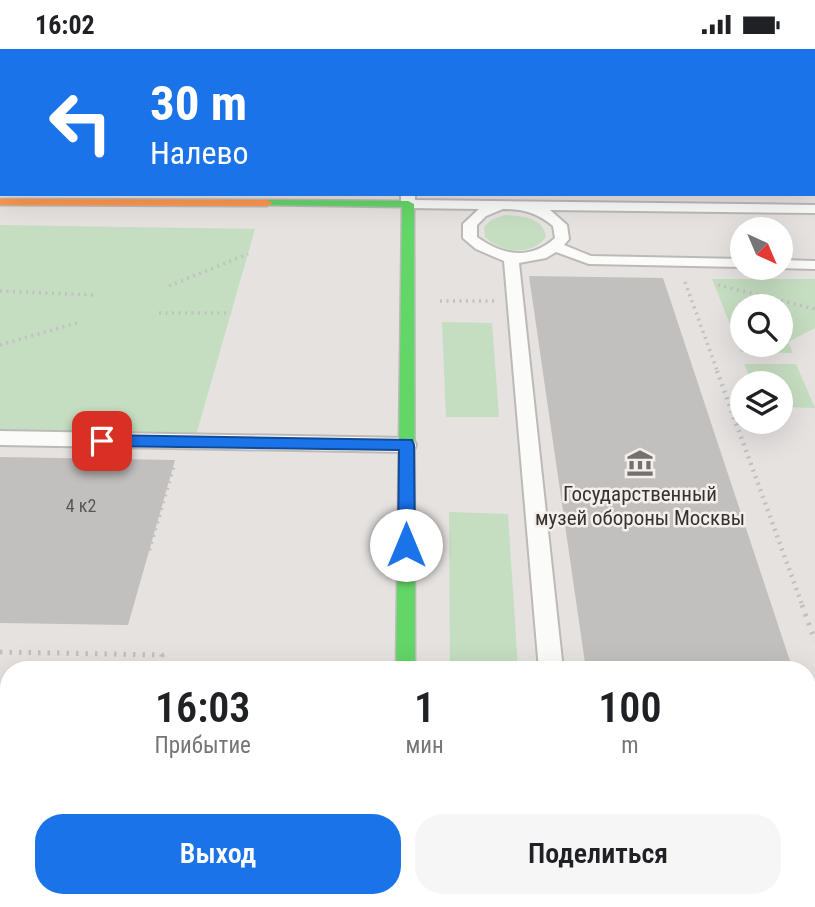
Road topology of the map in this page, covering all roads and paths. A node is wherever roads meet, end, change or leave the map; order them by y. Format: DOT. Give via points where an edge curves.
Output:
graph roads {
  1 [pos="754,196"];
  2 [pos="408,199"];
  3 [pos="0,202"];
  4 [pos="502,206"];
  5 [pos="523,206"];
  6 [pos="759,209"];
  7 [pos="815,209"];
  8 [pos="555,247"];
  9 [pos="248,254"];
  10 [pos="511,258"];
  11 [pos="658,262"];
  12 [pos="730,263"];
  13 [pos="793,264"];
  14 [pos="815,265"];
  15 [pos="717,284"];
  16 [pos="169,286"];
  17 [pos="0,291"];
  18 [pos="93,295"];
  19 [pos="409,301"];
  20 [pos="515,301"];
  21 [pos="815,309"];
  22 [pos="159,313"];
  23 [pos="231,313"];
  24 [pos="80,322"];
  25 [pos="0,345"];
  26 [pos="0,438"];
  27 [pos="179,443"];
  28 [pos="407,445"];
  29 [pos="149,550"];
  30 [pos="815,641"];
  31 [pos="0,652"];
  32 [pos="160,661"];
  33 [pos="406,661"];
  34 [pos="550,661"];
  1 -- 6 [label="lane"];
  2 -- 3 [label="street"];
  2 -- 4 [label="lane"];
  2 -- 19 [label="street"];
  4 -- 5 [label="lane"];
  4 -- 10 [label="lane" via="481,213 470,224 470,238 484,250"];
  5 -- 6 [label="lane"];
  5 -- 8 [label="lane" via="546,213 560,225 562,239"];
  6 -- 7 [label="lane"];
  8 -- 10 [label="lane" via="532,258"];
  8 -- 11 [label="lane" via="589,260"];
  9 -- 16 [label="path"];
  10 -- 20 [label="lane"];
  11 -- 12 [label="lane"];
  11 -- 30 [label="path" via="681,271"];
  13 -- 14 [label="lane"];
  15 -- 21 [label="path"];
  17 -- 18 [label="path"];
  19 -- 20 [label="path"];
  19 -- 28 [label="street"];
  20 -- 34 [label="lane"];
  22 -- 23 [label="path"];
  24 -- 25 [label="path"];
  26 -- 27 [label="lane"];
  27 -- 28 [label="lane"];
  27 -- 29 [label="path"];
  28 -- 33 [label="street"];
  31 -- 32 [label="path" via="162,655"];
}
